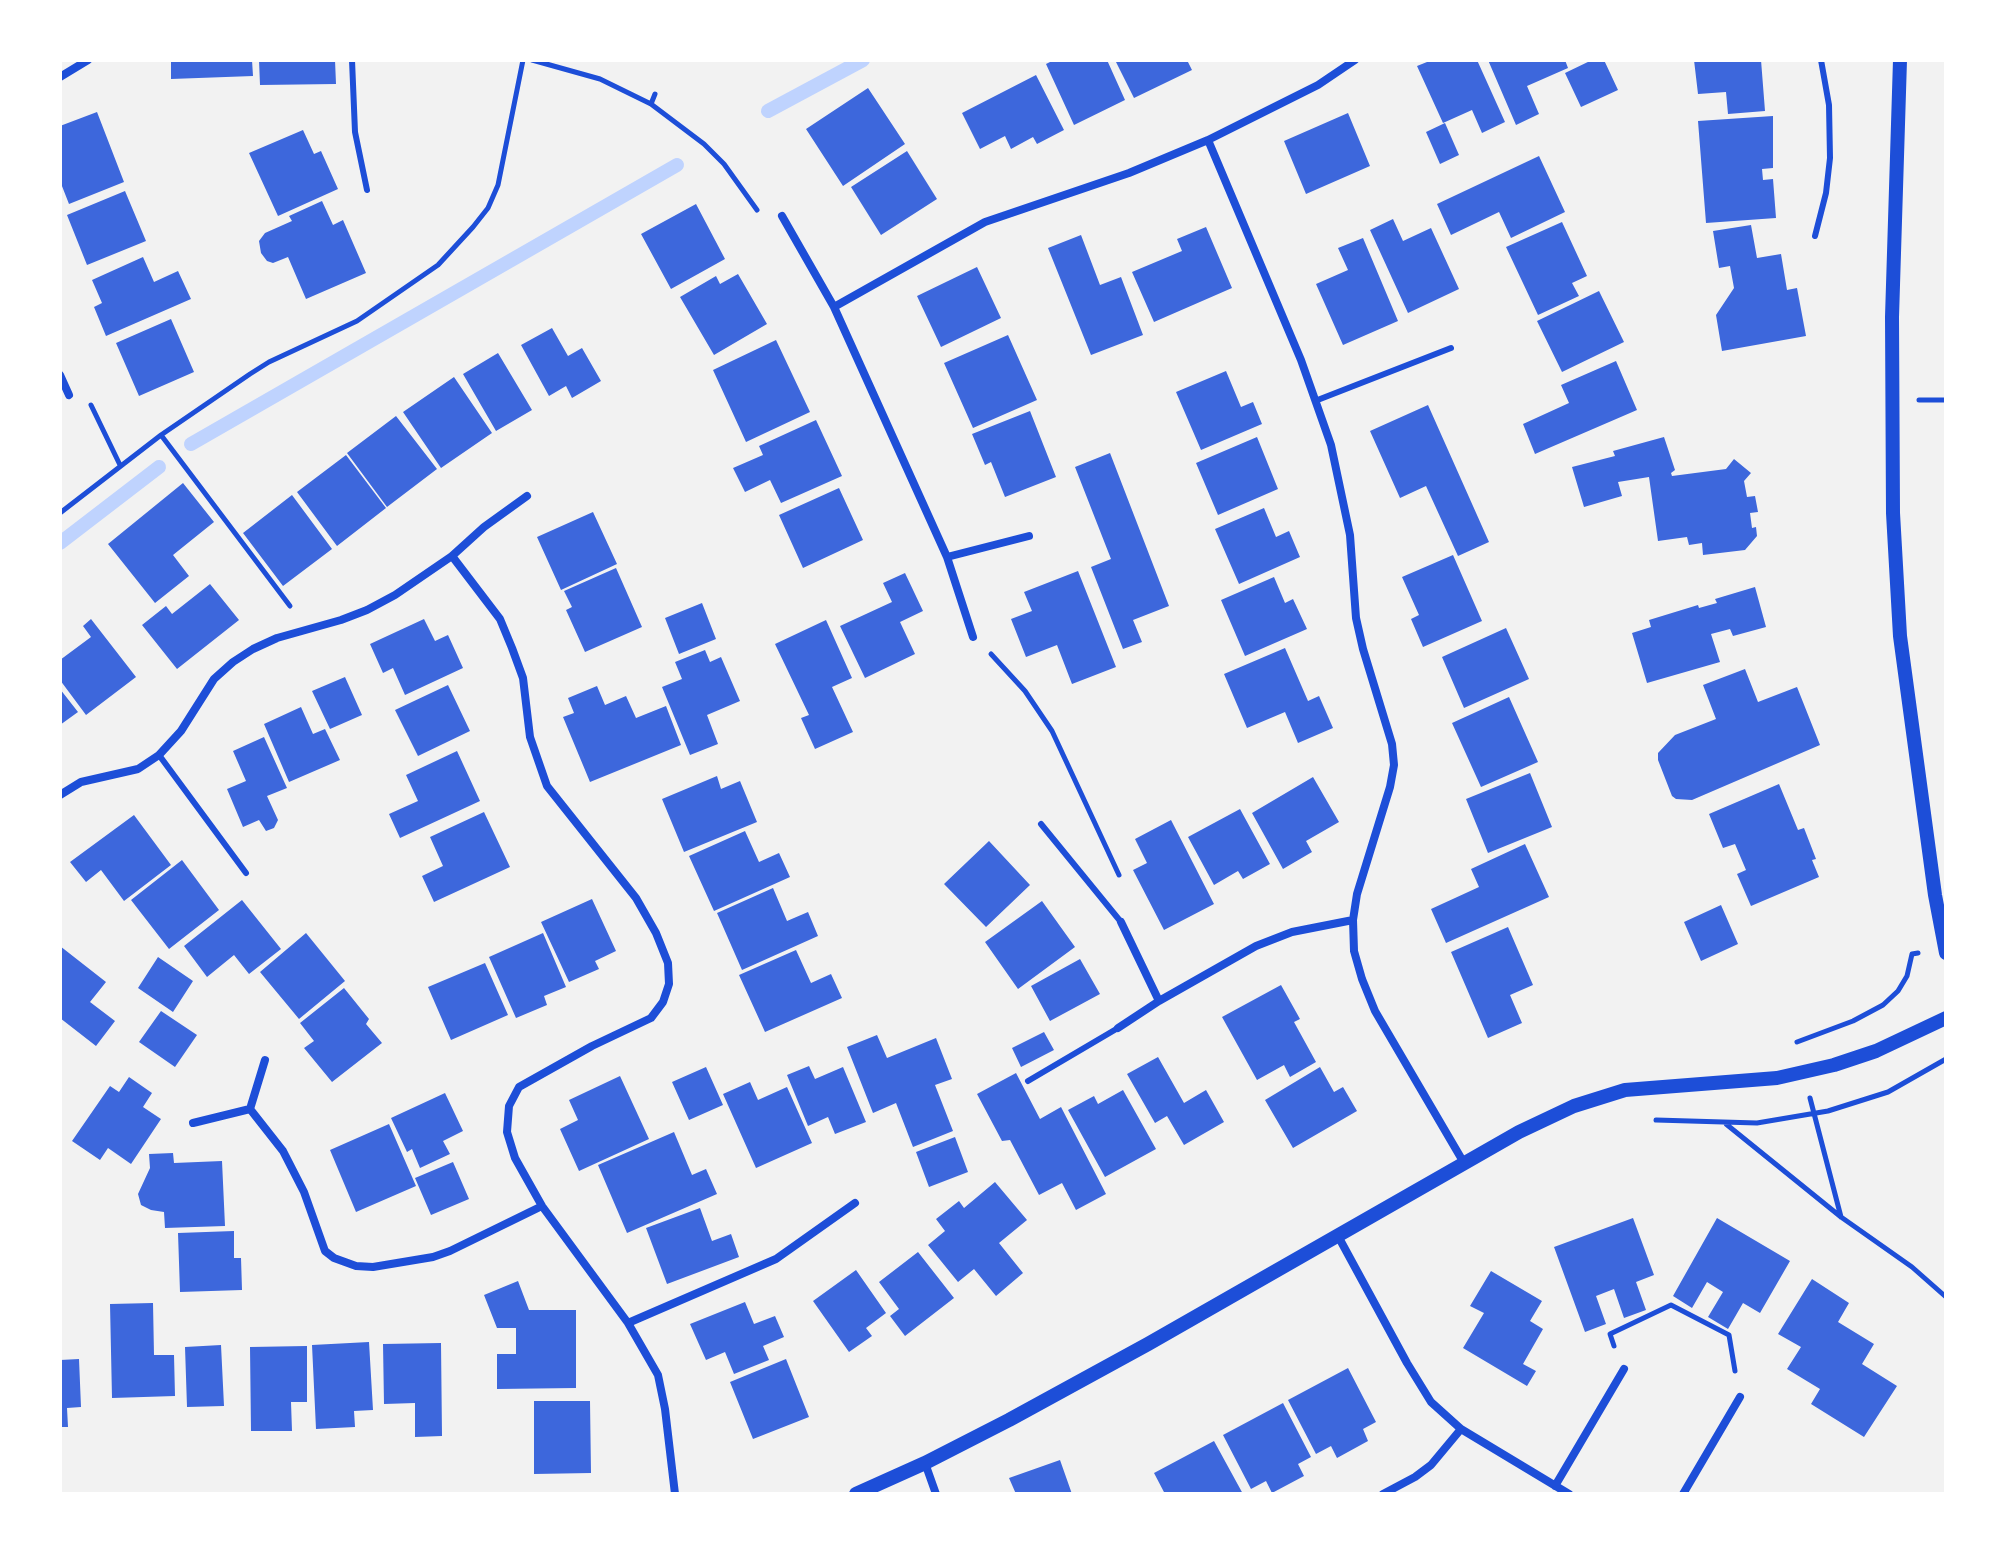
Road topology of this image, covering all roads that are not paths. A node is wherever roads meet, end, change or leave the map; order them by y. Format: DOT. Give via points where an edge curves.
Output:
graph roads {
  1 [pos="88,60"];
  2 [pos="352,60"];
  3 [pos="1355,60"];
  4 [pos="1821,60"];
  5 [pos="1900,60"];
  6 [pos="60,77"];
  7 [pos="1208,140"];
  8 [pos="367,190"];
  9 [pos="782,216"];
  10 [pos="1815,236"];
  11 [pos="834,307"];
  12 [pos="1451,348"];
  13 [pos="60,375"];
  14 [pos="69,395"];
  15 [pos="1315,401"];
  16 [pos="527,496"];
  17 [pos="1029,536"];
  18 [pos="452,556"];
  19 [pos="947,557"];
  20 [pos="973,637"];
  21 [pos="159,755"];
  22 [pos="60,795"];
  23 [pos="1041,824"];
  24 [pos="246,873"];
  25 [pos="1353,920"];
  26 [pos="1121,922"];
  27 [pos="1945,949"];
  28 [pos="1159,1001"];
  29 [pos="1946,1018"];
  30 [pos="1118,1028"];
  31 [pos="265,1060"];
  32 [pos="1028,1081"];
  33 [pos="250,1109"];
  34 [pos="193,1123"];
  35 [pos="1464,1163"];
  36 [pos="855,1203"];
  37 [pos="542,1206"];
  38 [pos="1338,1236"];
  39 [pos="628,1323"];
  40 [pos="1624,1369"];
  41 [pos="1740,1397"];
  42 [pos="1461,1429"];
  43 [pos="925,1463"];
  44 [pos="1555,1486"];
  45 [pos="675,1494"];
  46 [pos="856,1494"];
  47 [pos="936,1494"];
  48 [pos="1383,1494"];
  49 [pos="1569,1494"];
  50 [pos="1683,1494"];
  1 -- 6 [label="street"];
  2 -- 8 [label="lane" via="355,132"];
  3 -- 7 [label="street" via="1318,85"];
  4 -- 10 [label="lane" via="1830,158"];
  5 -- 27 [label="street" via="1892,317 1893,513 1900,636"];
  7 -- 11 [label="street" via="985,222"];
  7 -- 15 [label="street"];
  9 -- 11 [label="street"];
  11 -- 19 [label="street"];
  12 -- 15 [label="lane"];
  13 -- 14 [label="street"];
  15 -- 25 [label="street" via="1343,492 1356,618 1393,754 1390,787"];
  16 -- 18 [label="street"];
  17 -- 19 [label="street"];
  18 -- 21 [label="street" via="367,610 277,638 233,662 214,679"];
  18 -- 37 [label="street" via="500,619 512,648 523,678 530,737 547,786 636,898 668,963 669,984 651,1018 536,1075 519,1087 509,1106 507,1132 515,1158"];
  19 -- 20 [label="street"];
  21 -- 22 [label="street" via="138,769 81,782"];
  21 -- 24 [label="lane"];
  23 -- 26 [label="lane"];
  25 -- 28 [label="street" via="1292,932 1256,946"];
  25 -- 35 [label="street" via="1354,951 1375,1011"];
  26 -- 28 [label="street"];
  28 -- 30 [label="street"];
  29 -- 35 [label="street" via="1854,1059 1804,1072 1599,1096"];
  30 -- 32 [label="lane"];
  31 -- 33 [label="street"];
  33 -- 34 [label="street"];
  33 -- 37 [label="street" via="283,1151 325,1251 343,1262 381,1266 433,1257"];
  35 -- 38 [label="street"];
  36 -- 39 [label="street" via="776,1259"];
  37 -- 39 [label="street"];
  38 -- 42 [label="street" via="1431,1402"];
  38 -- 43 [label="street"];
  39 -- 45 [label="street" via="658,1375"];
  40 -- 44 [label="street"];
  41 -- 50 [label="street"];
  42 -- 44 [label="street"];
  42 -- 48 [label="street" via="1431,1465"];
  43 -- 46 [label="street"];
  43 -- 47 [label="street"];
  44 -- 49 [label="street"];
}
